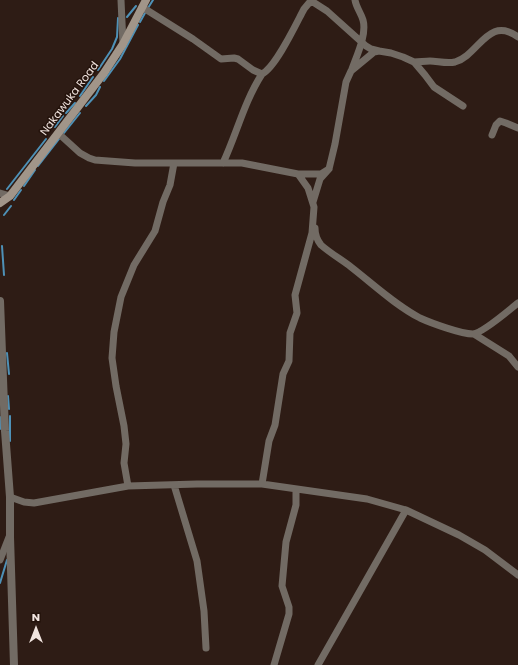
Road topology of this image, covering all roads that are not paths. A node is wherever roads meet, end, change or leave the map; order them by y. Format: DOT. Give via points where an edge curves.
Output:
graph roads {
  1 [pos="121,0"];
  2 [pos="355,0"];
  3 [pos="144,4"];
  4 [pos="518,37"];
  5 [pos="361,41"];
  6 [pos="123,44"];
  7 [pos="379,51"];
  8 [pos="414,62"];
  9 [pos="351,71"];
  10 [pos="262,74"];
  11 [pos="463,106"];
  12 [pos="518,128"];
  13 [pos="58,133"];
  14 [pos="492,135"];
  15 [pos="174,163"];
  16 [pos="223,163"];
  17 [pos="329,169"];
  18 [pos="298,174"];
  19 [pos="0,193"];
  20 [pos="10,196"];
  21 [pos="0,203"];
  22 [pos="314,207"];
  23 [pos="0,301"];
  24 [pos="518,303"];
  25 [pos="474,334"];
  26 [pos="518,367"];
  27 [pos="8,477"];
  28 [pos="262,484"];
  29 [pos="174,485"];
  30 [pos="128,486"];
  31 [pos="296,489"];
  32 [pos="10,497"];
  33 [pos="24,502"];
  34 [pos="406,510"];
  35 [pos="10,537"];
  36 [pos="0,560"];
  37 [pos="518,575"];
  38 [pos="206,648"];
  39 [pos="14,665"];
  40 [pos="274,665"];
  41 [pos="318,665"];
  1 -- 6 [label="street"];
  2 -- 5 [label="street" via="363,19 364,36"];
  3 -- 6 [label="main road, Nakawuka Road"];
  3 -- 10 [label="street" via="221,59 238,59"];
  4 -- 8 [label="street" via="506,31 496,31 488,35 473,51 455,62"];
  5 -- 7 [label="street" via="371,49"];
  5 -- 9 [label="street"];
  5 -- 10 [label="street" via="327,11 313,2 309,3 276,58"];
  6 -- 13 [label="main road, Nakawuka Road"];
  7 -- 8 [label="street"];
  7 -- 9 [label="street" via="367,56"];
  8 -- 11 [label="street" via="434,87"];
  9 -- 17 [label="street" via="346,82"];
  10 -- 16 [label="street" via="245,105"];
  12 -- 14 [label="street" via="500,121"];
  13 -- 15 [label="street" via="80,153 95,160"];
  13 -- 20 [label="main road, Nakawuka Road"];
  15 -- 16 [label="street"];
  15 -- 30 [label="street" via="170,185 155,231 134,265 122,297 114,332 112,358 124,426 124,463"];
  16 -- 18 [label="street" via="242,163"];
  17 -- 18 [label="street" via="321,174"];
  17 -- 22 [label="street" via="320,179 313,200"];
  18 -- 22 [label="street" via="308,188"];
  19 -- 20 [label="street"];
  20 -- 21 [label="main road, Nakawuka Road"];
  22 -- 25 [label="street" via="315,233 322,245 395,302 420,318 459,332"];
  22 -- 28 [label="street" via="312,233 295,295 297,313 290,333 289,361 283,374"];
  23 -- 27 [label="street"];
  24 -- 25 [label="street"];
  25 -- 26 [label="street" via="509,356"];
  27 -- 32 [label="street"];
  27 -- 33 [label="street" via="14,494"];
  28 -- 29 [label="street"];
  28 -- 31 [label="street"];
  29 -- 30 [label="street"];
  29 -- 38 [label="street" via="197,561"];
  30 -- 33 [label="street" via="34,503"];
  31 -- 34 [label="street" via="367,499"];
  31 -- 40 [label="street" via="296,505 286,542 282,586 288,614"];
  32 -- 33 [label="street"];
  32 -- 35 [label="street"];
  34 -- 37 [label="street" via="485,550"];
  34 -- 41 [label="street"];
  35 -- 36 [label="street"];
  35 -- 39 [label="street"];
}
